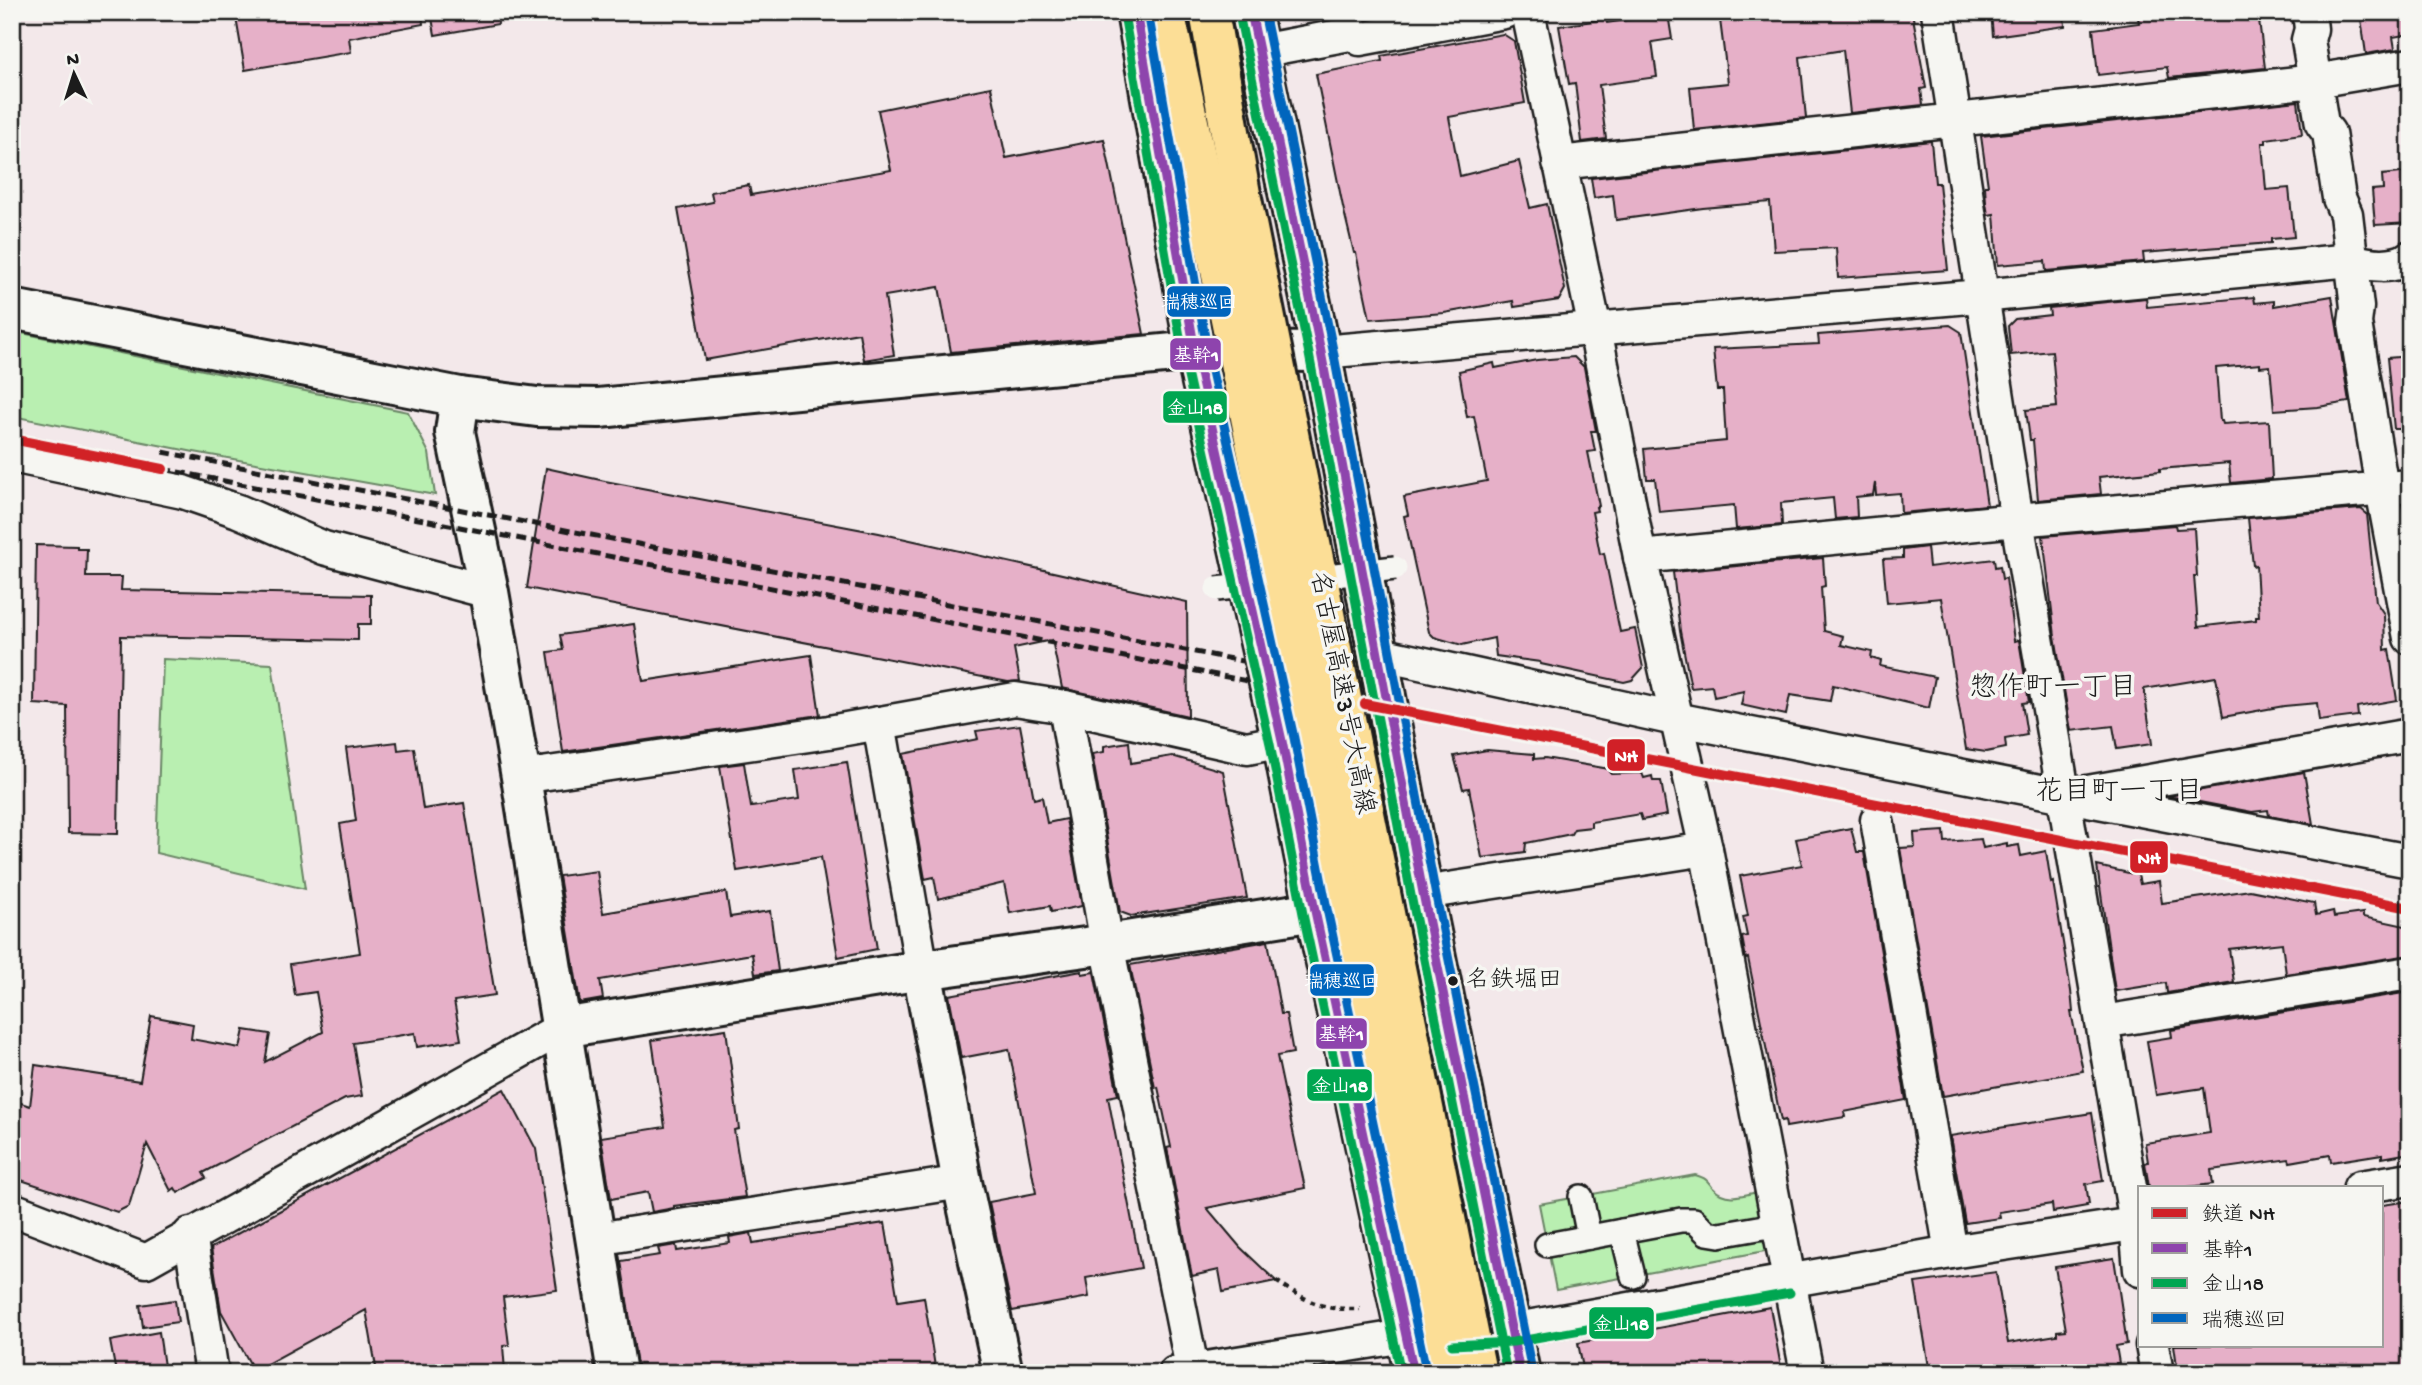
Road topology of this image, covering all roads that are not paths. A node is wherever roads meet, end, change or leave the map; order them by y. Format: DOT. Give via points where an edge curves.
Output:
graph roads {
  1 [pos="1136,12"];
  2 [pos="1165,12"];
  3 [pos="1209,12"];
  4 [pos="1251,12"];
  5 [pos="1504,12"];
  6 [pos="1528,12"];
  7 [pos="1938,12"];
  8 [pos="2309,12"];
  9 [pos="1259,51"];
  10 [pos="2410,65"];
  11 [pos="2315,81"];
  12 [pos="1953,120"];
  13 [pos="1559,163"];
  14 [pos="2410,257"];
  15 [pos="2350,260"];
  16 [pos="1982,296"];
  17 [pos="12,309"];
  18 [pos="1595,329"];
  19 [pos="1195,351"];
  20 [pos="1321,352"];
  21 [pos="460,397"];
  22 [pos="12,456"];
  23 [pos="2396,487"];
  24 [pos="2017,520"];
  25 [pos="1640,558"];
  26 [pos="1395,568"];
  27 [pos="1217,589"];
  28 [pos="489,592"];
  29 [pos="2410,638"];
  30 [pos="1379,654"];
  31 [pos="1065,707"];
  32 [pos="1675,719"];
  33 [pos="879,723"];
  34 [pos="2410,735"];
  35 [pos="1282,741"];
  36 [pos="521,777"];
  37 [pos="2065,796"];
  38 [pos="1877,820"];
  39 [pos="1706,849"];
  40 [pos="2410,861"];
  41 [pos="1423,893"];
  42 [pos="1315,911"];
  43 [pos="1107,944"];
  44 [pos="922,970"];
  45 [pos="2410,972"];
  46 [pos="2102,1022"];
  47 [pos="562,1028"];
  48 [pos="2410,1179"];
  49 [pos="962,1182"];
  50 [pos="2366,1186"];
  51 [pos="1581,1197"];
  52 [pos="12,1209"];
  53 [pos="2138,1223"];
  54 [pos="1770,1226"];
  55 [pos="1622,1231"];
  56 [pos="190,1234"];
  57 [pos="1589,1237"];
  58 [pos="596,1239"];
  59 [pos="1547,1245"];
  60 [pos="1951,1252"];
  61 [pos="1633,1276"];
  62 [pos="1788,1281"];
  63 [pos="1511,1330"];
  64 [pos="1405,1336"];
  65 [pos="2152,1346"];
  66 [pos="1187,1372"];
  67 [pos="212,1373"];
  68 [pos="617,1373"];
  69 [pos="1003,1373"];
  70 [pos="1414,1373"];
  71 [pos="1440,1373"];
  72 [pos="1477,1373"];
  73 [pos="1520,1373"];
  74 [pos="1807,1373"];
  75 [pos="2157,1373"];
  1 -- 19 [label="main road"];
  2 -- 71 [label="main road, 名古屋高速3号大高線, bridge" via="1210,217"];
  3 -- 72 [label="main road, 名古屋高速3号大高線, bridge" via="1244,208"];
  4 -- 9 [label="main road"];
  5 -- 9 [label="street" via="1360,39 1355,33"];
  6 -- 13 [label="street"];
  7 -- 12 [label="street"];
  8 -- 11 [label="street"];
  9 -- 20 [label="main road"];
  10 -- 11 [label="street"];
  11 -- 12 [label="street"];
  11 -- 15 [label="street" via="2346,214"];
  12 -- 13 [label="street"];
  12 -- 16 [label="street"];
  13 -- 18 [label="street"];
  14 -- 15 [label="street" via="2404,262 2367,265"];
  15 -- 16 [label="street"];
  15 -- 23 [label="street" via="2355,323"];
  16 -- 18 [label="street"];
  16 -- 24 [label="street"];
  17 -- 21 [label="street"];
  18 -- 20 [label="street"];
  18 -- 25 [label="street"];
  19 -- 20 [label="street"];
  19 -- 21 [label="street" via="599,408 537,407"];
  19 -- 35 [label="main road"];
  20 -- 30 [label="main road"];
  21 -- 28 [label="street" via="455,432"];
  22 -- 28 [label="street" via="183,492 324,548"];
  23 -- 24 [label="street"];
  23 -- 29 [label="street"];
  24 -- 25 [label="street"];
  24 -- 37 [label="street"];
  25 -- 32 [label="street"];
  26 -- 27 [label="street, bridge"];
  28 -- 36 [label="street"];
  30 -- 32 [label="street"];
  30 -- 41 [label="main road"];
  31 -- 33 [label="street" via="1015,699"];
  31 -- 35 [label="street" via="1247,748"];
  31 -- 43 [label="street"];
  32 -- 37 [label="street"];
  32 -- 39 [label="street"];
  33 -- 36 [label="street"];
  33 -- 44 [label="street"];
  34 -- 37 [label="street"];
  35 -- 42 [label="main road"];
  36 -- 47 [label="street"];
  37 -- 40 [label="street"];
  37 -- 46 [label="street"];
  38 -- 60 [label="street"];
  39 -- 41 [label="street"];
  39 -- 62 [label="street"];
  41 -- 63 [label="main road"];
  42 -- 43 [label="street"];
  42 -- 64 [label="main road"];
  43 -- 44 [label="street"];
  43 -- 66 [label="street"];
  44 -- 47 [label="street"];
  44 -- 49 [label="street"];
  45 -- 46 [label="street"];
  46 -- 53 [label="street"];
  47 -- 56 [label="street"];
  47 -- 58 [label="street"];
  48 -- 50 [label="street"];
  49 -- 58 [label="street"];
  49 -- 69 [label="street"];
  51 -- 57 [label="street"];
  52 -- 56 [label="street" via="146,1261"];
  53 -- 60 [label="street"];
  54 -- 55 [label="street" via="1719,1236 1707,1233 1694,1220 1681,1220"];
  55 -- 57 [label="street"];
  55 -- 61 [label="street"];
  56 -- 67 [label="street"];
  57 -- 59 [label="street"];
  58 -- 68 [label="street"];
  60 -- 62 [label="street"];
  62 -- 63 [label="street"];
  62 -- 74 [label="street"];
  63 -- 64 [label="street"];
  63 -- 73 [label="main road"];
  64 -- 66 [label="street"];
  64 -- 70 [label="main road"];
  65 -- 75 [label="street"];
}
